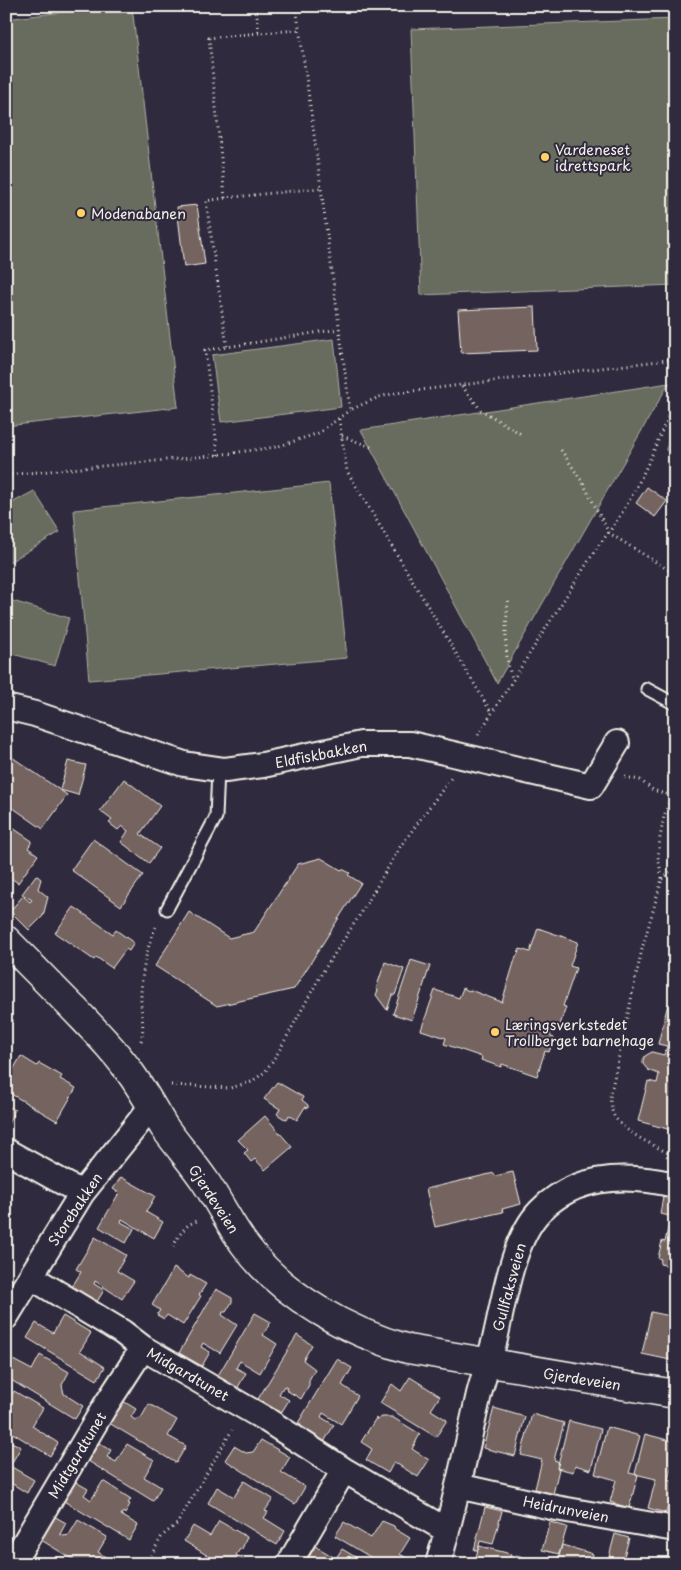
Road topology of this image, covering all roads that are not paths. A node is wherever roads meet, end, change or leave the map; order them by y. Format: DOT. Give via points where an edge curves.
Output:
graph roads {
  1 [pos="648,688"];
  2 [pos="675,704"];
  3 [pos="6,707"];
  4 [pos="617,742"];
  5 [pos="218,769"];
  6 [pos="167,909"];
  7 [pos="6,940"];
  8 [pos="152,1106"];
  9 [pos="6,1151"];
  10 [pos="670,1184"];
  11 [pos="82,1193"];
  12 [pos="31,1278"];
  13 [pos="6,1317"];
  14 [pos="143,1348"];
  15 [pos="488,1362"];
  16 [pos="675,1394"];
  17 [pos="344,1470"];
  18 [pos="458,1486"];
  19 [pos="675,1529"];
  20 [pos="446,1530"];
  21 [pos="12,1564"];
  22 [pos="289,1564"];
  23 [pos="438,1564"];
  1 -- 2 [label="lane"];
  3 -- 5 [label="street, Eldfiskbakken" via="184,764"];
  4 -- 5 [label="street, Eldfiskbakken" via="591,786 410,744 361,744 264,765"];
  5 -- 6 [label="lane" via="216,817"];
  7 -- 8 [label="street, Gjerdeveien" via="104,1040"];
  8 -- 11 [label="street, Storebakken"];
  8 -- 15 [label="street, Gjerdeveien" via="246,1246 284,1285 329,1316 380,1341 408,1349"];
  9 -- 11 [label="street"];
  10 -- 15 [label="street, Gullfaksveien" via="624,1178 599,1180 576,1186 540,1211 521,1240"];
  11 -- 12 [label="street, Storebakken"];
  12 -- 13 [label="street, Storebakken"];
  12 -- 14 [label="street, Midgardtunet"];
  14 -- 17 [label="street, Midgardtunet"];
  14 -- 21 [label="street, Midtgardtunet"];
  15 -- 16 [label="street, Gjerdeveien"];
  15 -- 18 [label="street"];
  17 -- 20 [label="street, Midgardtunet"];
  17 -- 22 [label="street"];
  18 -- 19 [label="street, Heidrunveien" via="556,1508"];
  18 -- 20 [label="street"];
  20 -- 23 [label="street"];
}
